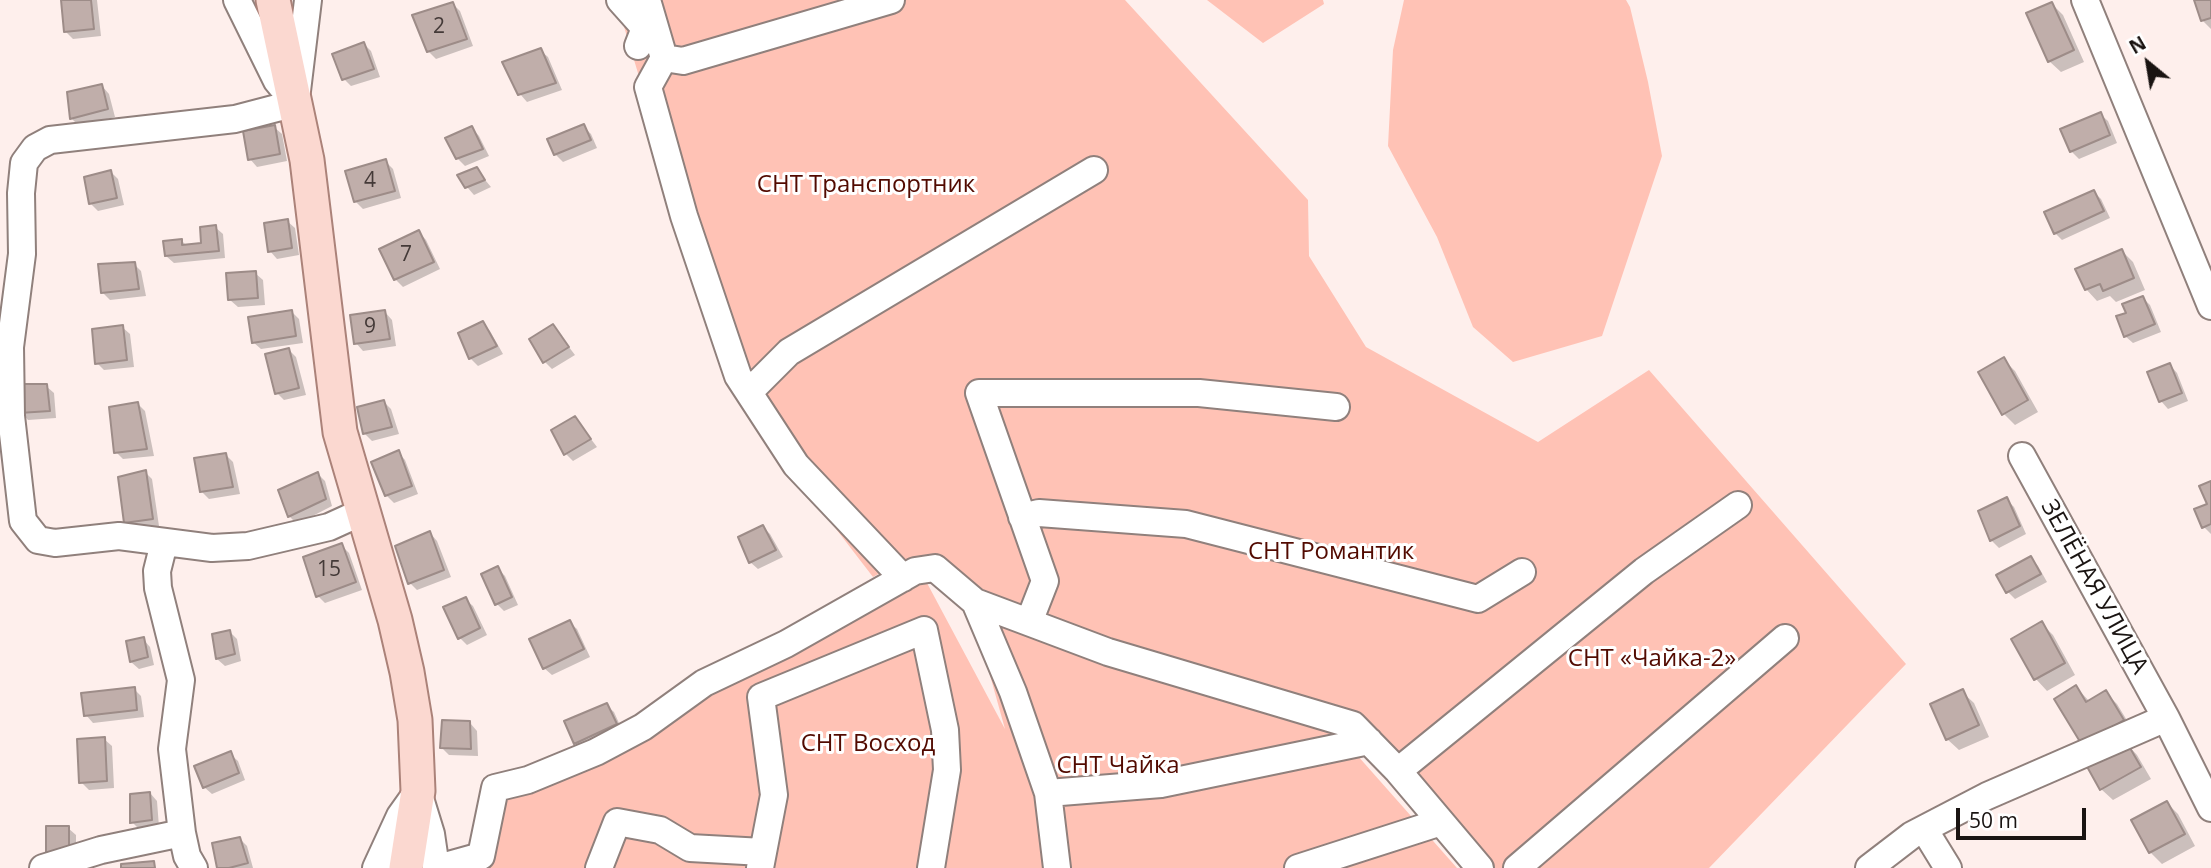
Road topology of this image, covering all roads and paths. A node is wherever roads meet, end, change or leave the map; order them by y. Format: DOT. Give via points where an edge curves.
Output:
graph roads {
  1 [pos="237,0"];
  2 [pos="273,0"];
  3 [pos="620,0"];
  4 [pos="647,0"];
  5 [pos="891,0"];
  6 [pos="2085,0"];
  7 [pos="315,2"];
  8 [pos="638,47"];
  9 [pos="664,58"];
  10 [pos="296,103"];
  11 [pos="1094,170"];
  12 [pos="2211,306"];
  13 [pos="749,392"];
  14 [pos="1336,407"];
  15 [pos="2022,456"];
  16 [pos="1738,505"];
  17 [pos="362,512"];
  18 [pos="1022,517"];
  19 [pos="164,543"];
  20 [pos="1522,572"];
  21 [pos="903,578"];
  22 [pos="975,601"];
  23 [pos="1029,622"];
  24 [pos="1785,638"];
  25 [pos="2166,718"];
  26 [pos="1369,741"];
  27 [pos="1398,771"];
  28 [pos="2204,779"];
  29 [pos="418,791"];
  30 [pos="1048,793"];
  31 [pos="2211,808"];
  32 [pos="1441,822"];
  33 [pos="1924,829"];
  34 [pos="182,833"];
  35 [pos="761,860"];
  36 [pos="43,868"];
  37 [pos="194,868"];
  38 [pos="376,868"];
  39 [pos="406,868"];
  40 [pos="437,868"];
  41 [pos="599,868"];
  42 [pos="931,868"];
  43 [pos="1057,868"];
  44 [pos="1298,868"];
  45 [pos="1480,868"];
  46 [pos="1517,868"];
  47 [pos="1869,868"];
  48 [pos="1948,868"];
  1 -- 10 [label="street" via="277,81"];
  2 -- 10 [label="main road"];
  3 -- 8 [label="street" via="645,28"];
  4 -- 9 [label="street"];
  5 -- 9 [label="street" via="683,61"];
  6 -- 12 [label="street"];
  7 -- 10 [label="street"];
  9 -- 13 [label="street" via="648,87 684,216 738,376"];
  10 -- 17 [label="main road" via="316,223 338,420"];
  10 -- 19 [label="street" via="212,122 50,140 35,148 24,163 22,254 10,347 11,416 23,521 38,540 55,543 119,536"];
  11 -- 13 [label="street" via="789,352"];
  13 -- 21 [label="street" via="796,465"];
  14 -- 18 [label="street" via="1199,393 979,393"];
  15 -- 25 [label="street, ЗЕЛЁНАЯ УЛИЦА"];
  16 -- 27 [label="street" via="1644,571"];
  17 -- 19 [label="street" via="330,527 248,546"];
  17 -- 29 [label="main road" via="407,672 415,720"];
  18 -- 20 [label="street" via="1039,513 1186,524 1478,599"];
  18 -- 23 [label="street" via="1045,581"];
  19 -- 34 [label="street" via="158,588 181,680 172,749"];
  21 -- 22 [label="street" via="935,568"];
  21 -- 40 [label="street" via="786,644 704,683 643,727 596,752 528,780 495,788 481,856"];
  22 -- 23 [label="street"];
  22 -- 30 [label="street"];
  23 -- 26 [label="street" via="1108,652 1353,724"];
  24 -- 46 [label="street"];
  25 -- 28 [label="street, ЗЕЛЁНАЯ УЛИЦА"];
  25 -- 33 [label="street" via="1987,796"];
  26 -- 27 [label="street"];
  26 -- 30 [label="street" via="1161,784"];
  27 -- 32 [label="street"];
  28 -- 31 [label="street, ЗЕЛЁНАЯ УЛИЦА"];
  29 -- 38 [label="street" via="400,816"];
  29 -- 39 [label="main road"];
  29 -- 40 [label="street"];
  30 -- 43 [label="street"];
  32 -- 44 [label="street"];
  32 -- 45 [label="street"];
  33 -- 47 [label="street"];
  33 -- 48 [label="street"];
  34 -- 36 [label="street" via="100,850"];
  34 -- 37 [label="street"];
  35 -- 41 [label="street" via="691,848 660,830 617,822"];
  35 -- 42 [label="street" via="774,795 761,697 924,630 945,730 947,770"];
}
